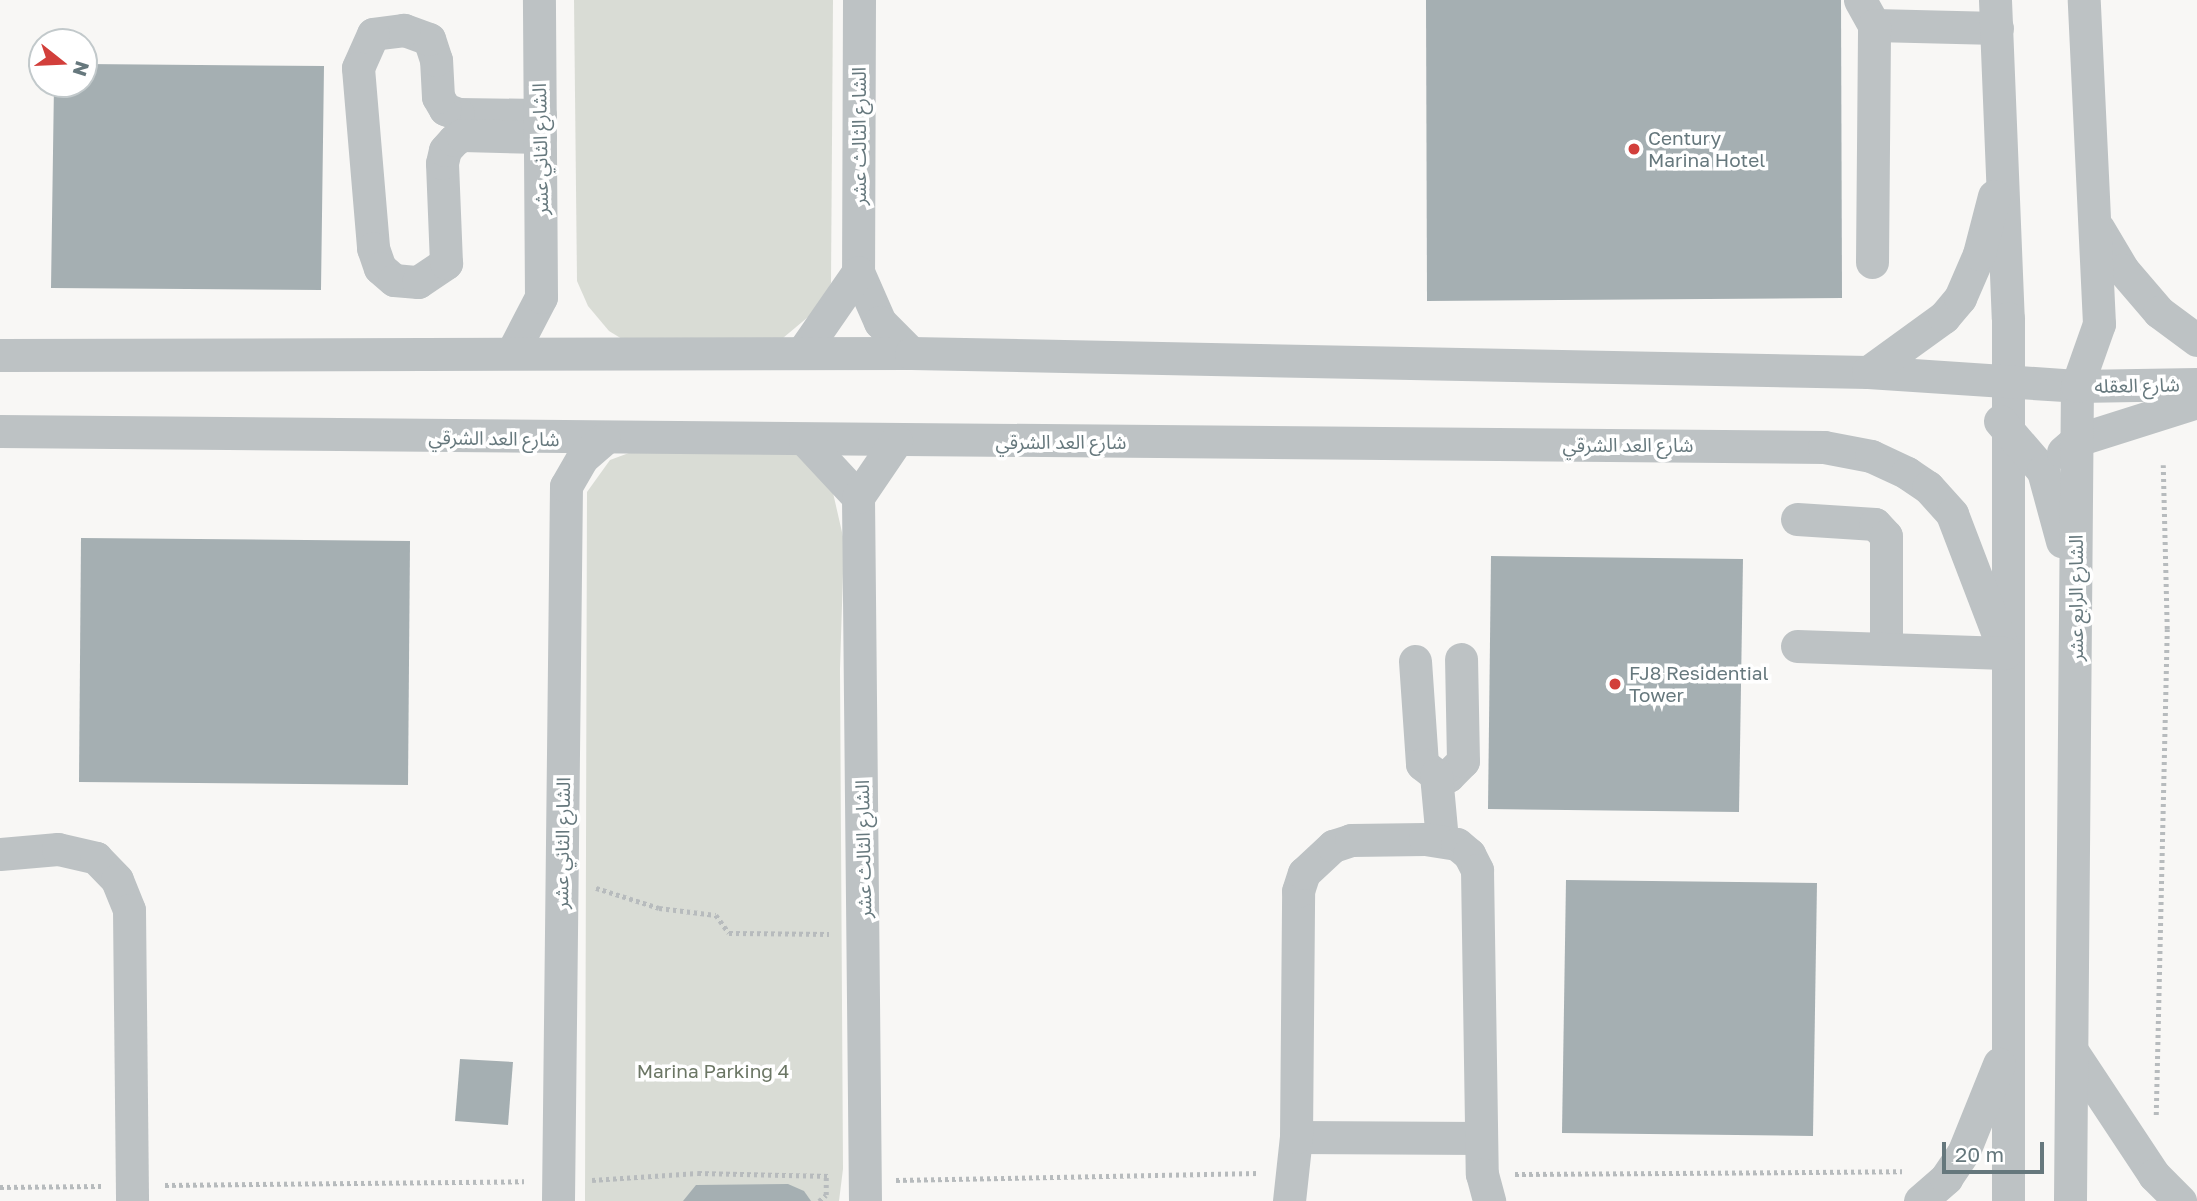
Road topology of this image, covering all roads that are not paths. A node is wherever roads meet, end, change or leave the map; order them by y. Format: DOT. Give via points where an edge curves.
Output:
graph roads {
  1 [pos="539,0"];
  2 [pos="859,0"];
  3 [pos="2084,0"];
  4 [pos="1867,13"];
  5 [pos="1996,14"];
  6 [pos="540,126"];
  7 [pos="2004,146"];
  8 [pos="2097,227"];
  9 [pos="1872,262"];
  10 [pos="858,272"];
  11 [pos="541,298"];
  12 [pos="2197,340"];
  13 [pos="587,353"];
  14 [pos="911,353"];
  15 [pos="512,354"];
  16 [pos="802,354"];
  17 [pos="0,355"];
  18 [pos="1868,372"];
  19 [pos="1955,379"];
  20 [pos="2006,381"];
  21 [pos="2197,384"];
  22 [pos="2077,386"];
  23 [pos="2197,402"];
  24 [pos="2004,425"];
  25 [pos="0,431"];
  26 [pos="518,439"];
  27 [pos="604,439"];
  28 [pos="805,440"];
  29 [pos="2077,440"];
  30 [pos="896,441"];
  31 [pos="2043,471"];
  32 [pos="566,486"];
  33 [pos="858,497"];
  34 [pos="1797,519"];
  35 [pos="2008,543"];
  36 [pos="2076,627"];
  37 [pos="1797,646"];
  38 [pos="1886,649"];
  39 [pos="2006,653"];
  40 [pos="1461,659"];
  41 [pos="1415,661"];
  42 [pos="1436,775"];
  43 [pos="1442,840"];
  44 [pos="0,854"];
  45 [pos="2006,1045"];
  46 [pos="2072,1051"];
  47 [pos="1296,1137"];
  48 [pos="1481,1138"];
  49 [pos="1292,1187"];
  50 [pos="1485,1188"];
  51 [pos="865,1191"];
  52 [pos="558,1192"];
  53 [pos="132,1193"];
  54 [pos="1920,1201"];
  55 [pos="2008,1201"];
  56 [pos="2070,1201"];
  57 [pos="2180,1201"];
  1 -- 6 [label="street, الشارع الثاني عشر"];
  2 -- 10 [label="street, الشارع الثالث عشر"];
  3 -- 8 [label="street, الشارع الرابع عشر"];
  4 -- 5 [label="street"];
  4 -- 9 [label="street"];
  5 -- 7 [label="street"];
  6 -- 6 [label="street" via="445,110 438,97 436,60 429,39 404,30 373,34 358,68 373,248 380,268 394,280 418,282 446,263 442,163 444,150 454,140"];
  6 -- 11 [label="street, الشارع الثاني عشر"];
  7 -- 18 [label="street" via="1988,225 1959,298 1944,317"];
  7 -- 20 [label="street"];
  8 -- 12 [label="street" via="2123,270 2159,312"];
  8 -- 22 [label="street, الشارع الرابع عشر" via="2099,324"];
  10 -- 14 [label="street, الشارع الثالث عشر" via="880,321"];
  10 -- 16 [label="street"];
  11 -- 13 [label="street" via="563,335"];
  11 -- 15 [label="street, الشارع الثاني عشر"];
  13 -- 15 [label="street"];
  13 -- 16 [label="street"];
  14 -- 16 [label="street"];
  14 -- 18 [label="street"];
  15 -- 17 [label="street"];
  18 -- 19 [label="street"];
  19 -- 20 [label="street"];
  19 -- 24 [label="street"];
  20 -- 22 [label="street"];
  20 -- 24 [label="street"];
  21 -- 22 [label="street, شارع العقله"];
  22 -- 29 [label="street, الشارع الرابع عشر"];
  23 -- 29 [label="street"];
  24 -- 31 [label="street"];
  24 -- 35 [label="street"];
  25 -- 26 [label="street, شارع العد الشرقي"];
  26 -- 27 [label="street, شارع العد الشرقي"];
  26 -- 32 [label="street" via="537,450"];
  27 -- 28 [label="street, شارع العد الشرقي"];
  27 -- 32 [label="street" via="582,458"];
  28 -- 30 [label="street, شارع العد الشرقي"];
  28 -- 33 [label="street"];
  29 -- 31 [label="street"];
  29 -- 36 [label="street, الشارع الرابع عشر"];
  30 -- 33 [label="street"];
  30 -- 39 [label="street, شارع العد الشرقي" via="1824,447 1871,456 1907,474 1928,487 1952,514"];
  31 -- 35 [label="street"];
  31 -- 36 [label="street" via="2056,510"];
  32 -- 52 [label="street, الشارع الثاني عشر"];
  33 -- 51 [label="street, الشارع الثالث عشر"];
  34 -- 38 [label="street" via="1875,524 1886,536"];
  35 -- 39 [label="street"];
  36 -- 46 [label="street, الشارع الرابع عشر"];
  37 -- 38 [label="street"];
  38 -- 39 [label="street"];
  39 -- 45 [label="street"];
  40 -- 42 [label="street" via="1463,761 1448,776"];
  41 -- 42 [label="street" via="1422,764"];
  42 -- 43 [label="street"];
  43 -- 47 [label="street" via="1351,840 1324,852 1304,873 1297,901"];
  43 -- 48 [label="street" via="1469,854 1477,870"];
  44 -- 53 [label="street" via="58,849 96,858 117,880 129,910"];
  45 -- 54 [label="street" via="1978,1124 1946,1178"];
  45 -- 55 [label="street"];
  46 -- 56 [label="street, الشارع الرابع عشر"];
  46 -- 57 [label="street" via="2154,1175"];
  47 -- 48 [label="street"];
  47 -- 49 [label="street"];
  48 -- 50 [label="street"];
}
